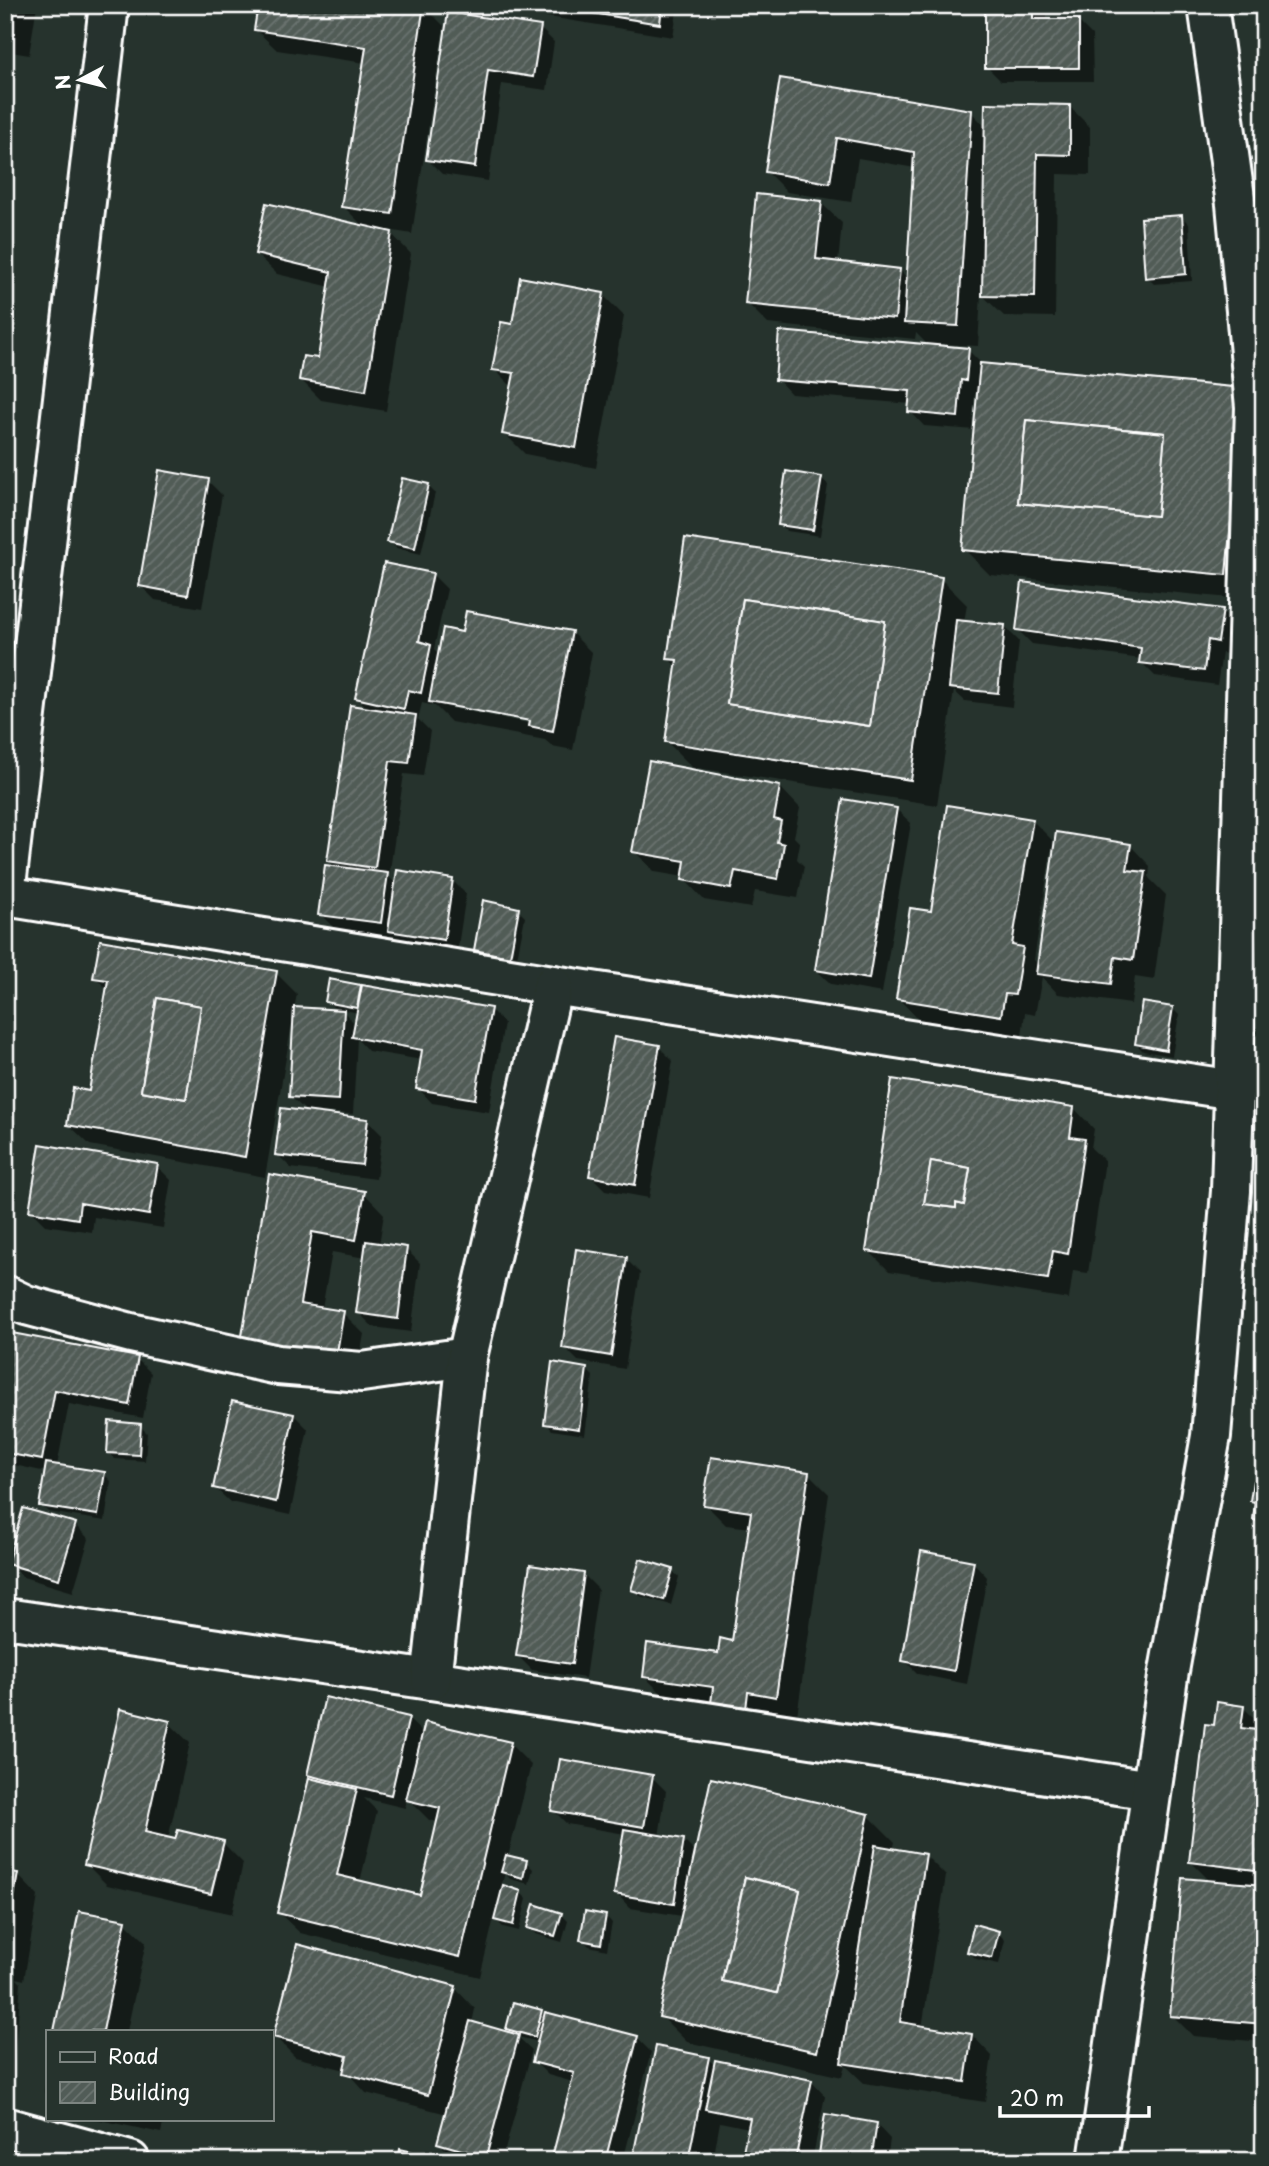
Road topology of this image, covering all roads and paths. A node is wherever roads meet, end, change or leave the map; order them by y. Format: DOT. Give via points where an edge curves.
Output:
graph roads {
  1 [pos="109,5"];
  2 [pos="1208,5"];
  3 [pos="1250,203"];
  4 [pos="1254,745"];
  5 [pos="5,895"];
  6 [pos="554,985"];
  7 [pos="1234,1090"];
  8 [pos="5,1295"];
  9 [pos="467,1357"];
  10 [pos="5,1618"];
  11 [pos="431,1680"];
  12 [pos="1151,1790"];
  13 [pos="11,2139"];
  14 [pos="130,2161"];
  15 [pos="1098,2161"];
  1 -- 5 [label="street"];
  2 -- 3 [label="street"];
  3 -- 4 [label="street"];
  4 -- 7 [label="street"];
  5 -- 6 [label="street"];
  6 -- 7 [label="street"];
  6 -- 9 [label="street"];
  7 -- 12 [label="street" via="1231,1191 1211,1436"];
  8 -- 9 [label="street" via="131,1334 278,1365 362,1371"];
  9 -- 11 [label="street"];
  10 -- 11 [label="street"];
  11 -- 12 [label="street"];
  12 -- 15 [label="street"];
  13 -- 14 [label="street"];
}
